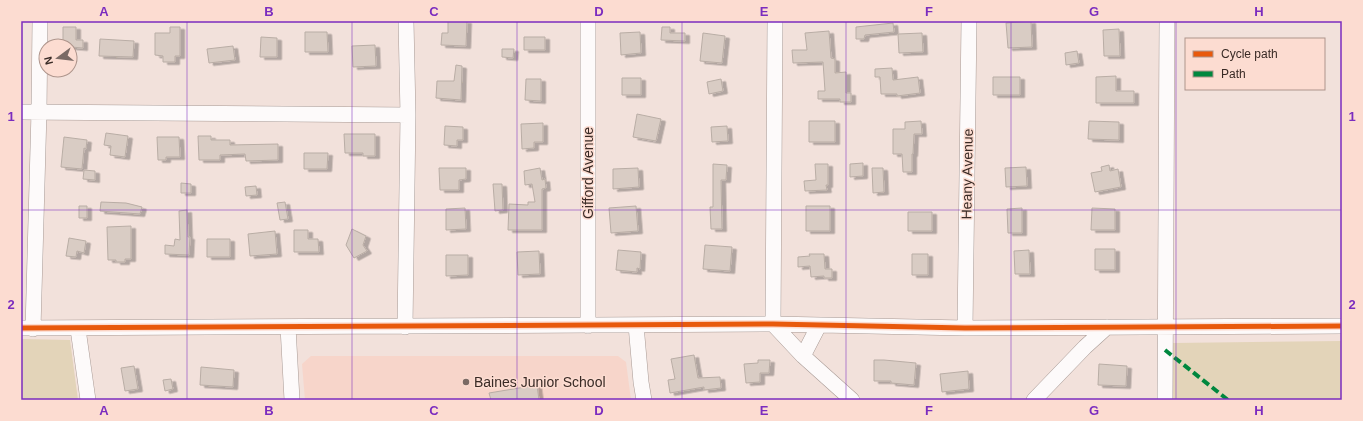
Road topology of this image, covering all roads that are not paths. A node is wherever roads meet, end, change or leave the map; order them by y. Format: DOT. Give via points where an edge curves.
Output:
graph roads {
  1 [pos="40,21"];
  2 [pos="406,21"];
  3 [pos="588,21"];
  4 [pos="775,21"];
  5 [pos="969,21"];
  6 [pos="1166,21"];
  7 [pos="21,112"];
  8 [pos="40,112"];
  9 [pos="408,115"];
  10 [pos="773,324"];
  11 [pos="636,325"];
  12 [pos="819,325"];
  13 [pos="588,326"];
  14 [pos="1166,326"];
  15 [pos="1342,326"];
  16 [pos="288,327"];
  17 [pos="405,327"];
  18 [pos="1107,327"];
  19 [pos="27,328"];
  20 [pos="965,328"];
  21 [pos="78,329"];
  22 [pos="803,356"];
  23 [pos="88,400"];
  24 [pos="292,400"];
  25 [pos="644,400"];
  26 [pos="852,400"];
  27 [pos="1034,400"];
  28 [pos="1165,400"];
  1 -- 8 [label="street"];
  2 -- 9 [label="street"];
  3 -- 13 [label="street, Gifford Avenue"];
  4 -- 10 [label="street"];
  5 -- 20 [label="street, Heany Avenue"];
  6 -- 14 [label="street"];
  7 -- 8 [label="street"];
  8 -- 9 [label="street"];
  8 -- 19 [label="street"];
  9 -- 17 [label="street"];
  10 -- 11 [label="street"];
  10 -- 12 [label="street"];
  10 -- 22 [label="street"];
  11 -- 13 [label="street"];
  11 -- 25 [label="street"];
  12 -- 20 [label="street"];
  12 -- 22 [label="street"];
  13 -- 17 [label="street"];
  14 -- 15 [label="street"];
  14 -- 18 [label="street"];
  14 -- 28 [label="street"];
  16 -- 17 [label="street"];
  16 -- 21 [label="street"];
  16 -- 24 [label="street"];
  18 -- 20 [label="street"];
  18 -- 27 [label="street"];
  19 -- 21 [label="street"];
  21 -- 23 [label="street"];
  22 -- 26 [label="street"];
}
